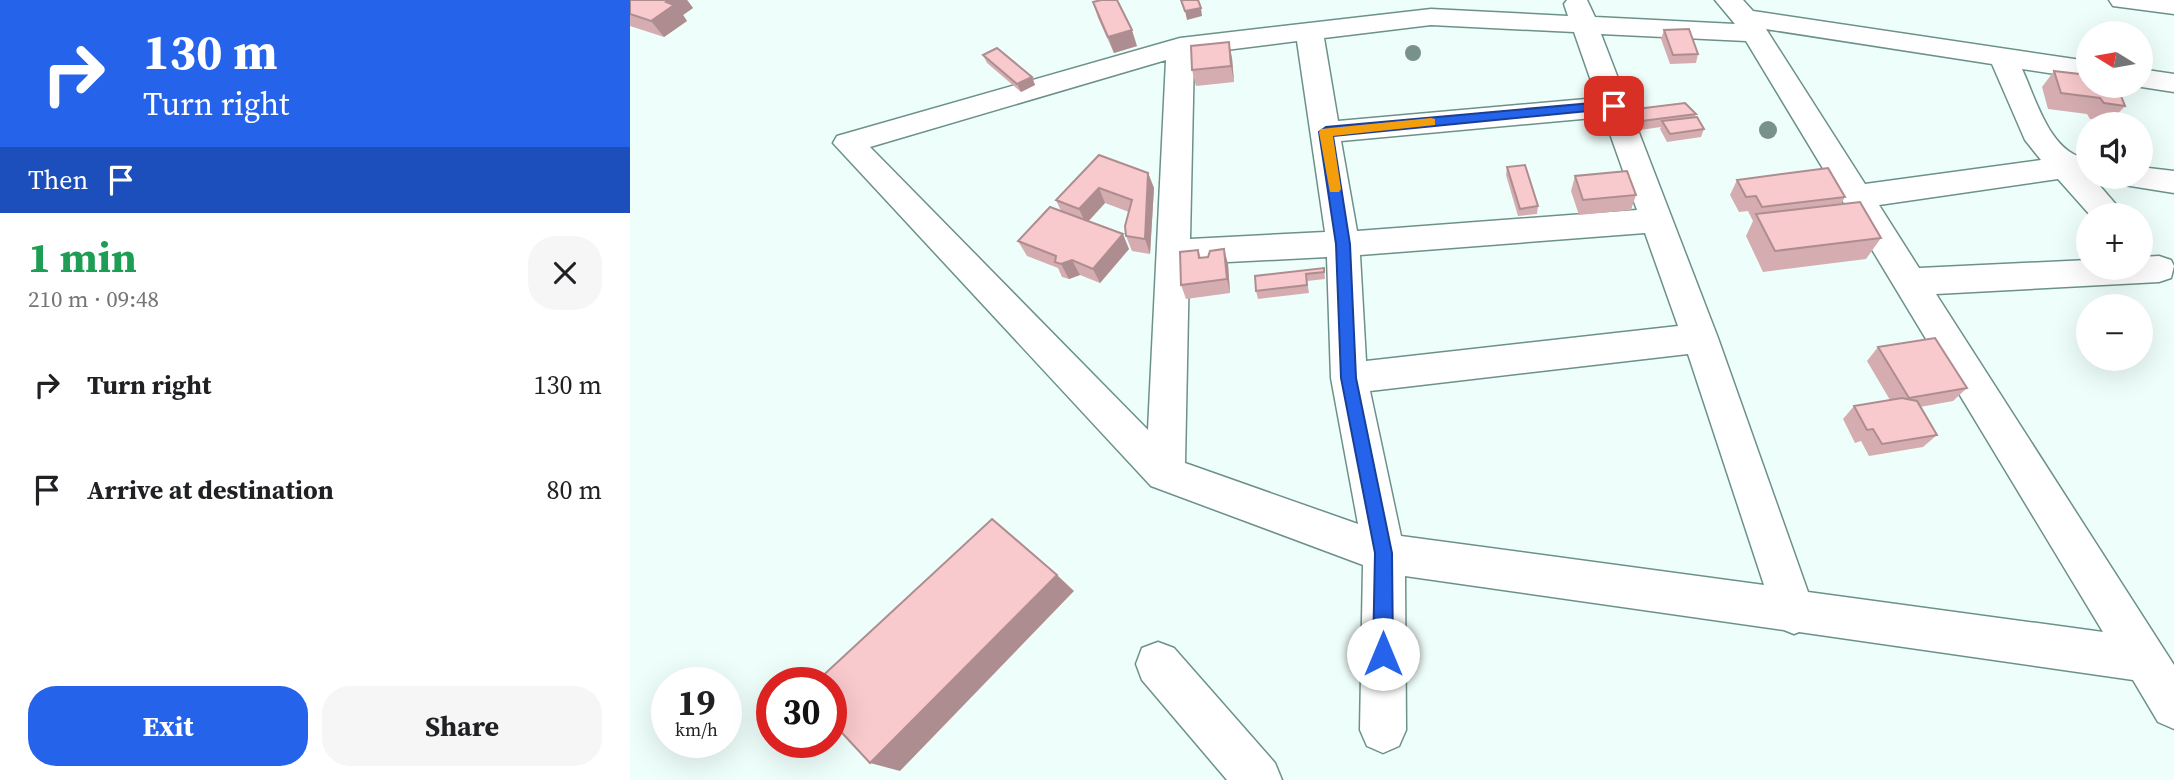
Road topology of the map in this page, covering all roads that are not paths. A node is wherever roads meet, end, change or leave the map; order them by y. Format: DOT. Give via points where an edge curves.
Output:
graph roads {
  1 [pos="2122,0"];
  2 [pos="2174,6"];
  3 [pos="1581,13"];
  4 [pos="1743,17"];
  5 [pos="1309,32"];
  6 [pos="1180,47"];
  7 [pos="2003,57"];
  8 [pos="2076,68"];
  9 [pos="2153,80"];
  10 [pos="2174,83"];
  11 [pos="1614,106"];
  12 [pos="1326,132"];
  13 [pos="2076,169"];
  14 [pos="2153,179"];
  15 [pos="2174,182"];
  16 [pos="1857,197"];
  17 [pos="1657,220"];
  18 [pos="1343,244"];
  19 [pos="1173,252"];
  20 [pos="2158,268"];
  21 [pos="1910,282"];
  22 [pos="1700,338"];
  23 [pos="1349,378"];
  24 [pos="1165,474"];
  25 [pos="1384,553"];
  26 [pos="1794,613"];
  27 [pos="2146,660"];
  28 [pos="1158,664"];
  29 [pos="2174,706"];
  30 [pos="1383,730"];
  31 [pos="1258,780"];
  1 -- 2 [label="street"];
  3 -- 4 [label="street"];
  3 -- 5 [label="street" via="1431,17"];
  3 -- 11 [label="street"];
  4 -- 7 [label="street"];
  4 -- 16 [label="street"];
  5 -- 6 [label="street"];
  5 -- 12 [label="street"];
  6 -- 19 [label="street"];
  6 -- 24 [label="street" via="848,143"];
  7 -- 8 [label="street"];
  7 -- 13 [label="street" via="2040,140"];
  9 -- 10 [label="street"];
  11 -- 12 [label="street"];
  11 -- 17 [label="street"];
  12 -- 18 [label="street"];
  13 -- 16 [label="street"];
  14 -- 15 [label="street"];
  16 -- 21 [label="street"];
  17 -- 18 [label="street"];
  17 -- 22 [label="street"];
  18 -- 19 [label="street"];
  18 -- 23 [label="street"];
  19 -- 24 [label="street"];
  20 -- 21 [label="street"];
  21 -- 27 [label="street"];
  22 -- 23 [label="street"];
  22 -- 26 [label="street"];
  23 -- 25 [label="street"];
  24 -- 25 [label="street"];
  25 -- 26 [label="street"];
  25 -- 30 [label="street"];
  26 -- 27 [label="street"];
  27 -- 29 [label="street"];
  28 -- 31 [label="street"];
}
